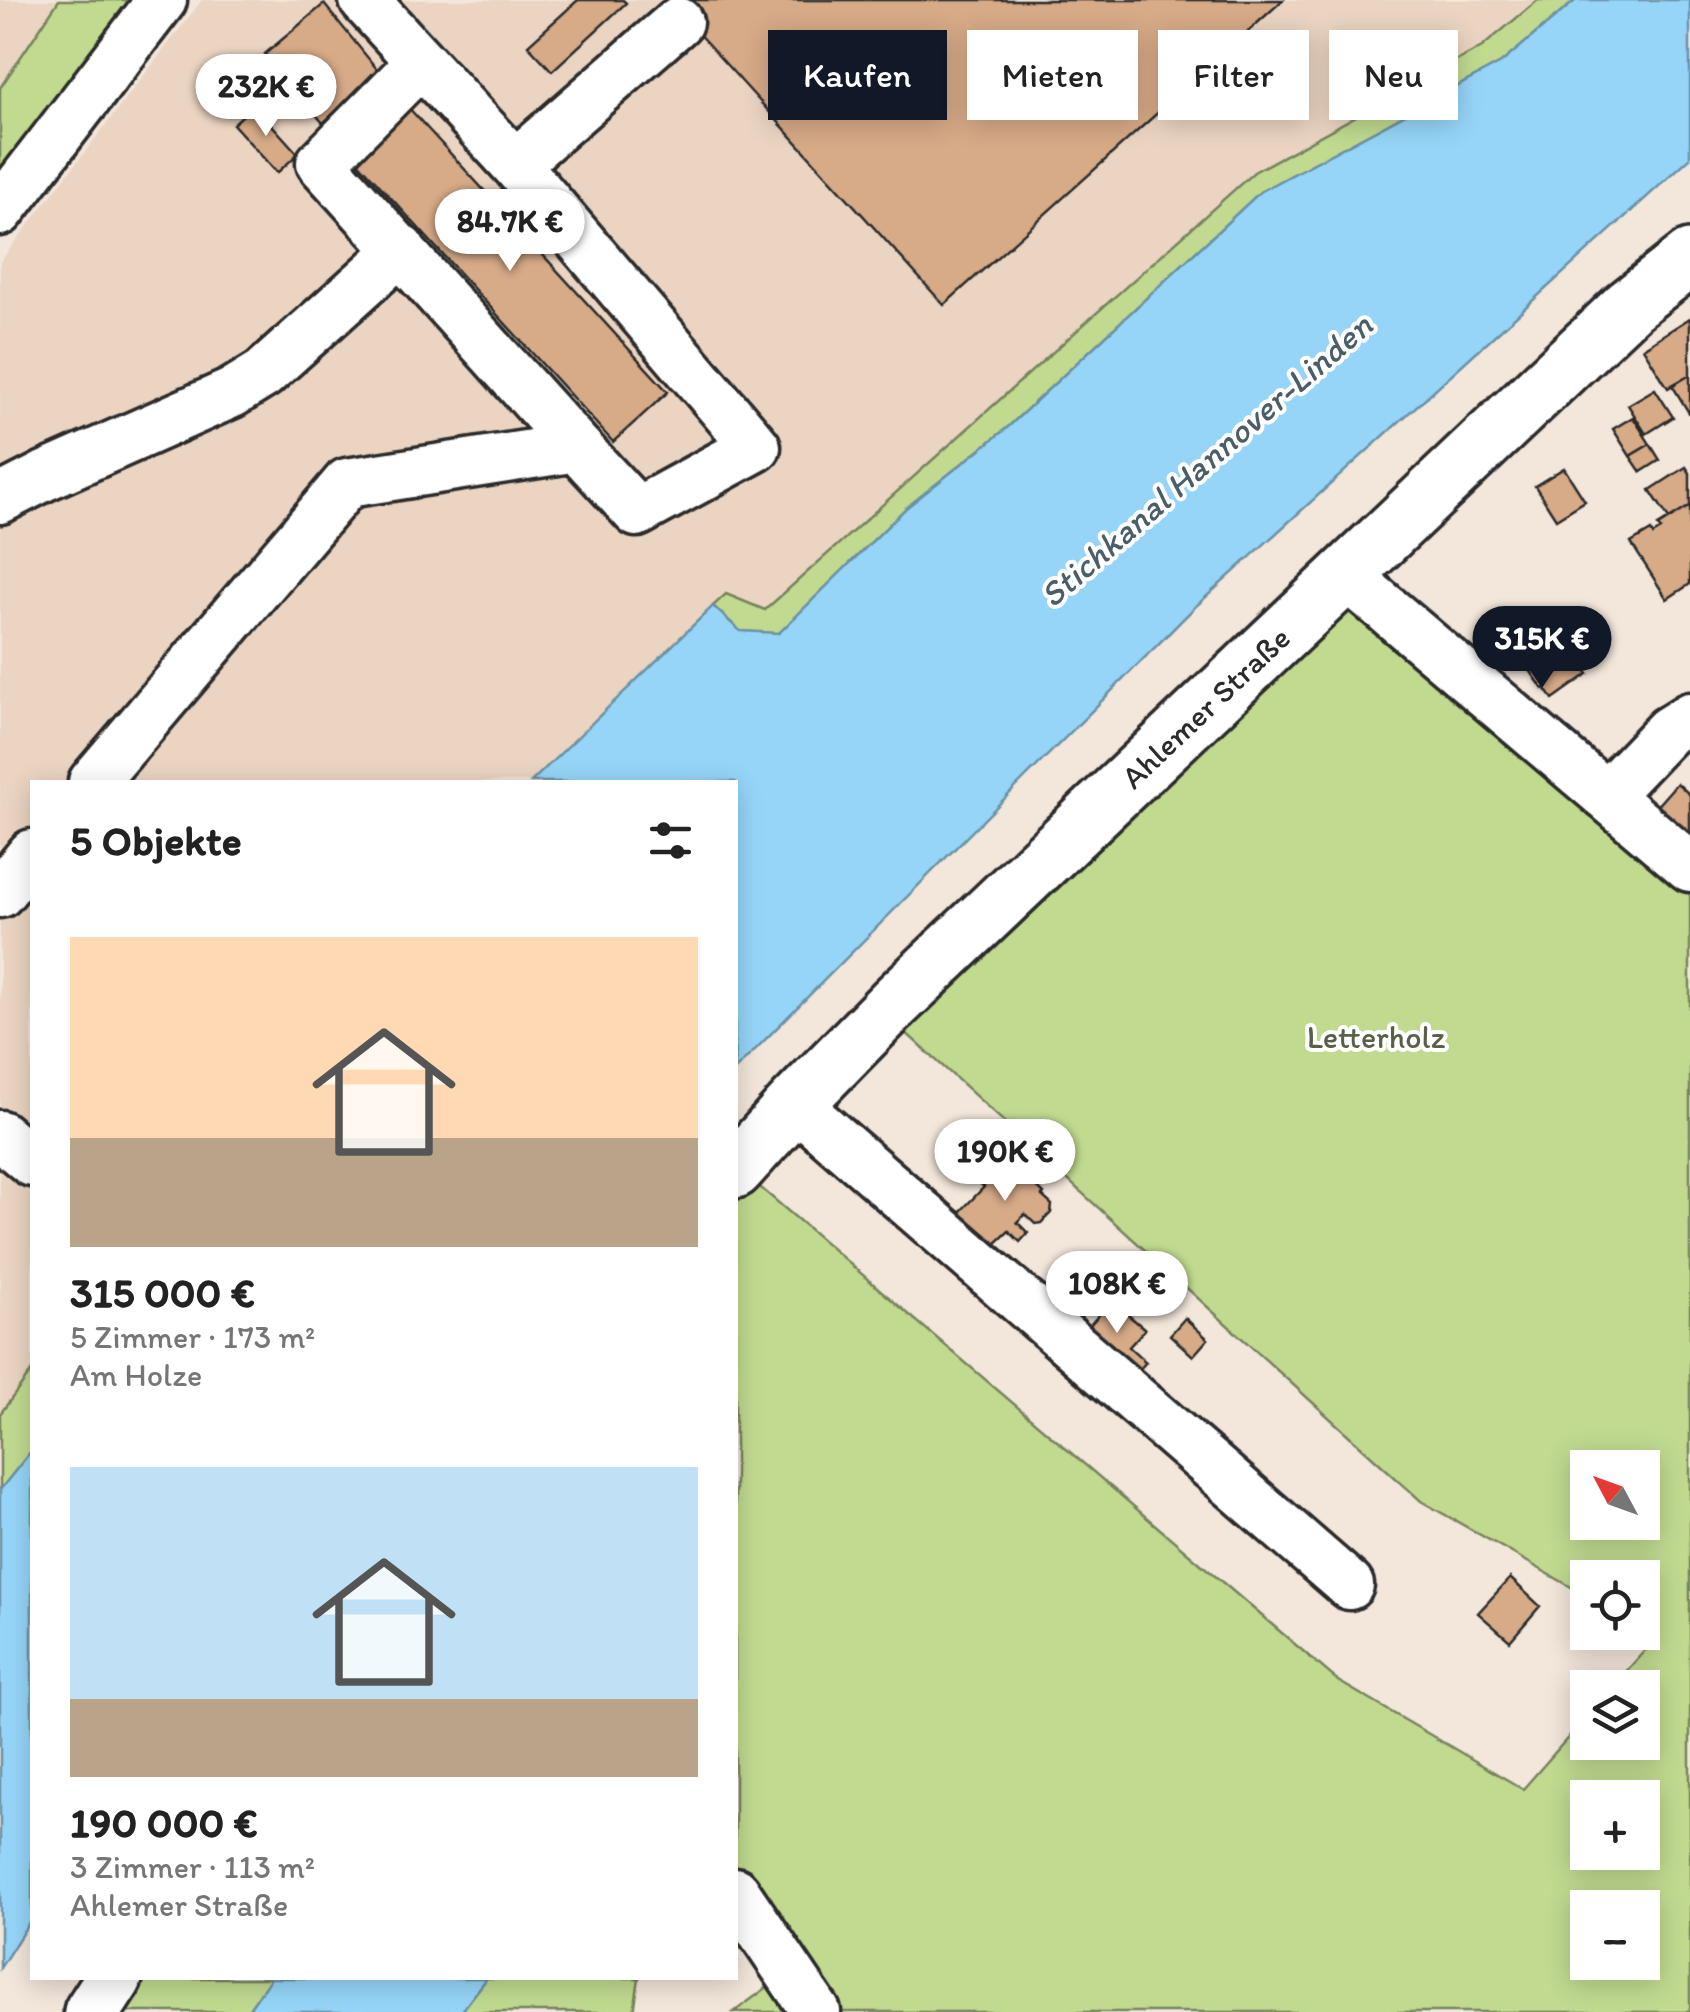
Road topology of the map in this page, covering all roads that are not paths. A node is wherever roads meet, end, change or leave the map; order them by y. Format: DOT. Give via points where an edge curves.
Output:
graph roads {
  1 [pos="162,0"];
  2 [pos="364,0"];
  3 [pos="678,22"];
  4 [pos="421,62"];
  5 [pos="515,164"];
  6 [pos="0,211"];
  7 [pos="401,250"];
  8 [pos="1690,258"];
  9 [pos="577,446"];
  10 [pos="0,499"];
  11 [pos="1345,574"];
  12 [pos="1690,718"];
  13 [pos="95,780"];
  14 [pos="1606,796"];
  15 [pos="30,856"];
  16 [pos="1690,866"];
  17 [pos="0,892"];
  18 [pos="795,1104"];
  19 [pos="0,1135"];
  20 [pos="30,1160"];
  21 [pos="738,1167"];
  22 [pos="1349,1586"];
  23 [pos="738,1896"];
  24 [pos="113,1980"];
  25 [pos="92,2012"];
  26 [pos="816,2012"];
  1 -- 6 [label="street"];
  2 -- 4 [label="street"];
  3 -- 5 [label="street"];
  4 -- 5 [label="street"];
  4 -- 7 [label="street" via="321,163"];
  5 -- 9 [label="street" via="756,446 638,512"];
  7 -- 9 [label="street"];
  7 -- 10 [label="street" via="263,374"];
  8 -- 11 [label="main road, Ahlemer Straße" via="1630,306"];
  9 -- 13 [label="street" via="348,483"];
  11 -- 14 [label="street"];
  11 -- 18 [label="main road, Ahlemer Straße"];
  12 -- 14 [label="street"];
  14 -- 16 [label="street"];
  15 -- 17 [label="street"];
  18 -- 21 [label="main road, Ahlemer Straße"];
  18 -- 22 [label="street"];
  19 -- 20 [label="street"];
  23 -- 26 [label="street"];
  24 -- 25 [label="main road"];
}
